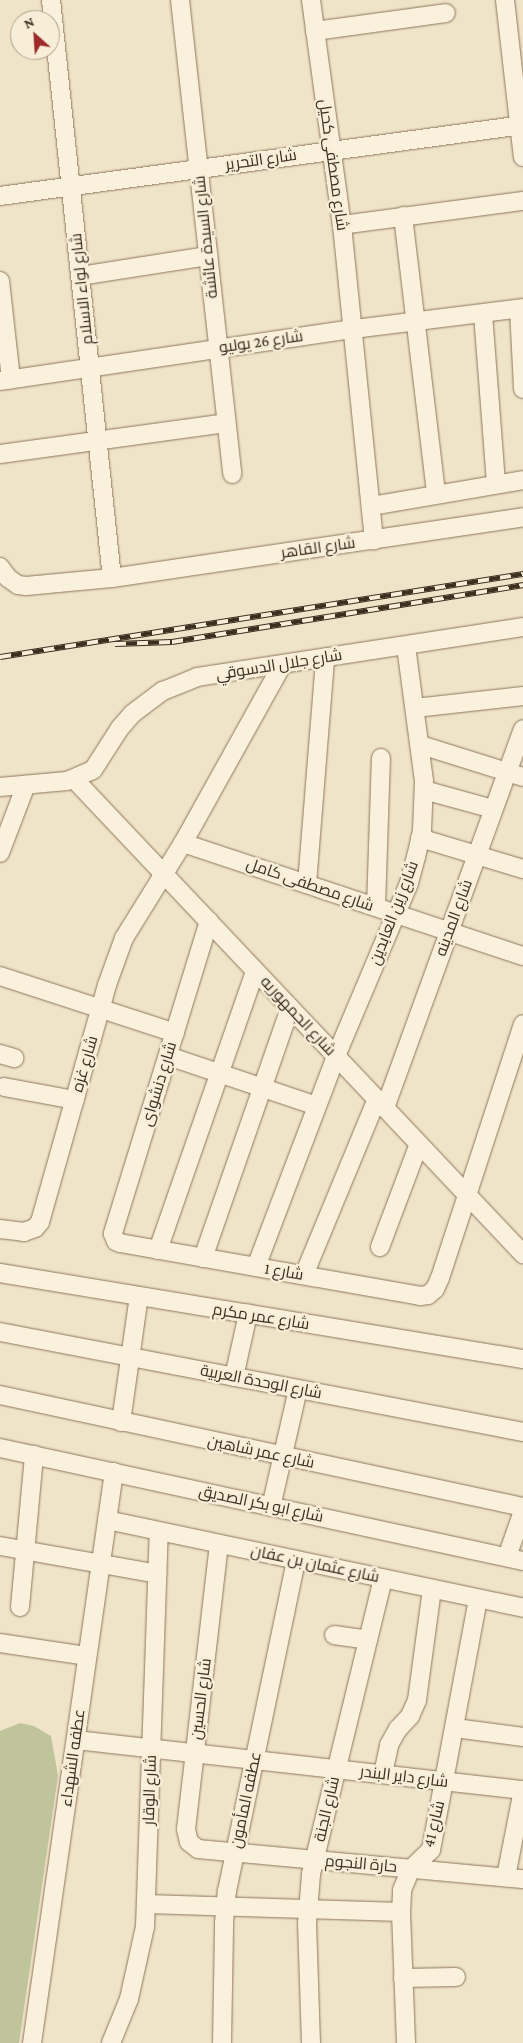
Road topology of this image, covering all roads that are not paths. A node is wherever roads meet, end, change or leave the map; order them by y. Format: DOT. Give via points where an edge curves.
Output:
graph roads {
  1 [pos="52,0"];
  2 [pos="180,0"];
  3 [pos="310,0"];
  4 [pos="505,0"];
  5 [pos="446,13"];
  6 [pos="315,31"];
  7 [pos="521,125"];
  8 [pos="332,151"];
  9 [pos="523,157"];
  10 [pos="198,169"];
  11 [pos="72,186"];
  12 [pos="0,196"];
  13 [pos="523,201"];
  14 [pos="403,216"];
  15 [pos="342,225"];
  16 [pos="208,256"];
  17 [pos="80,276"];
  18 [pos="0,281"];
  19 [pos="521,309"];
  20 [pos="482,314"];
  21 [pos="417,322"];
  22 [pos="354,329"];
  23 [pos="218,348"];
  24 [pos="90,366"];
  25 [pos="6,380"];
  26 [pos="523,389"];
  27 [pos="226,422"];
  28 [pos="97,440"];
  29 [pos="0,454"];
  30 [pos="232,474"];
  31 [pos="523,480"];
  32 [pos="496,484"];
  33 [pos="436,494"];
  34 [pos="371,506"];
  35 [pos="523,517"];
  36 [pos="374,540"];
  37 [pos="0,567"];
  38 [pos="112,578"];
  39 [pos="523,628"];
  40 [pos="406,646"];
  41 [pos="325,658"];
  42 [pos="282,665"];
  43 [pos="523,696"];
  44 [pos="415,708"];
  45 [pos="523,729"];
  46 [pos="421,746"];
  47 [pos="381,758"];
  48 [pos="515,774"];
  49 [pos="74,779"];
  50 [pos="26,785"];
  51 [pos="0,787"];
  52 [pos="424,790"];
  53 [pos="493,809"];
  54 [pos="420,838"];
  55 [pos="183,842"];
  56 [pos="0,853"];
  57 [pos="477,855"];
  58 [pos="523,869"];
  59 [pos="163,872"];
  60 [pos="307,884"];
  61 [pos="376,907"];
  62 [pos="396,914"];
  63 [pos="209,922"];
  64 [pos="449,932"];
  65 [pos="523,956"];
  66 [pos="255,971"];
  67 [pos="0,976"];
  68 [pos="290,1008"];
  69 [pos="101,1009"];
  70 [pos="523,1026"];
  71 [pos="175,1033"];
  72 [pos="168,1056"];
  73 [pos="336,1056"];
  74 [pos="219,1074"];
  75 [pos="4,1087"];
  76 [pos="262,1088"];
  77 [pos="75,1100"];
  78 [pos="381,1103"];
  79 [pos="317,1106"];
  80 [pos="419,1144"];
  81 [pos="467,1195"];
  82 [pos="0,1229"];
  83 [pos="120,1243"];
  84 [pos="380,1247"];
  85 [pos="158,1250"];
  86 [pos="523,1254"];
  87 [pos="203,1258"];
  88 [pos="256,1267"];
  89 [pos="0,1273"];
  90 [pos="304,1276"];
  91 [pos="139,1296"];
  92 [pos="248,1314"];
  93 [pos="0,1332"];
  94 [pos="130,1358"];
  95 [pos="523,1359"];
  96 [pos="234,1377"];
  97 [pos="298,1389"];
  98 [pos="0,1396"];
  99 [pos="121,1422"];
  100 [pos="523,1432"];
  101 [pos="0,1448"];
  102 [pos="34,1455"];
  103 [pos="282,1456"];
  104 [pos="114,1472"];
  105 [pos="271,1506"];
  106 [pos="523,1507"];
  107 [pos="523,1511"];
  108 [pos="107,1520"];
  109 [pos="158,1531"];
  110 [pos="219,1544"];
  111 [pos="0,1546"];
  112 [pos="25,1550"];
  113 [pos="515,1559"];
  114 [pos="296,1560"];
  115 [pos="100,1564"];
  116 [pos="158,1574"];
  117 [pos="383,1579"];
  118 [pos="432,1589"];
  119 [pos="478,1599"];
  120 [pos="20,1607"];
  121 [pos="523,1608"];
  122 [pos="334,1635"];
  123 [pos="368,1640"];
  124 [pos="0,1643"];
  125 [pos="88,1656"];
  126 [pos="455,1728"];
  127 [pos="523,1737"];
  128 [pos="76,1740"];
  129 [pos="152,1749"];
  130 [pos="195,1753"];
  131 [pos="255,1760"];
  132 [pos="337,1769"];
  133 [pos="384,1774"];
  134 [pos="444,1782"];
  135 [pos="523,1790"];
  136 [pos="198,1850"];
  137 [pos="235,1853"];
  138 [pos="315,1860"];
  139 [pos="411,1869"];
  140 [pos="515,1878"];
  141 [pos="146,1904"];
  142 [pos="225,1906"];
  143 [pos="308,1909"];
  144 [pos="401,1912"];
  145 [pos="456,1977"];
  146 [pos="403,1978"];
  147 [pos="32,2043"];
  148 [pos="111,2043"];
  149 [pos="222,2043"];
  150 [pos="311,2043"];
  151 [pos="406,2043"];
  1 -- 11 [label="street, شارع لواء الاسلام"];
  2 -- 10 [label="street, شارع السيدة عائشة"];
  3 -- 6 [label="street, شارع مصطفى كحيل"];
  4 -- 7 [label="street"];
  5 -- 6 [label="street"];
  6 -- 8 [label="street, شارع مصطفى كحيل"];
  7 -- 8 [label="street, شارع التحرير"];
  7 -- 9 [label="street"];
  8 -- 10 [label="street, شارع التحرير"];
  8 -- 15 [label="street, شارع مصطفى كحيل"];
  10 -- 11 [label="street, شارع التحرير"];
  10 -- 16 [label="street, شارع السيدة عائشة"];
  11 -- 12 [label="street, شارع التحرير"];
  11 -- 17 [label="street, شارع لواء الاسلام"];
  13 -- 14 [label="street"];
  14 -- 15 [label="street"];
  14 -- 21 [label="street"];
  15 -- 22 [label="street, شارع مصطفى كحيل"];
  16 -- 17 [label="street"];
  16 -- 23 [label="street, شارع السيدة عائشة"];
  17 -- 24 [label="street, شارع لواء الاسلام"];
  18 -- 25 [label="street"];
  19 -- 20 [label="street, شارع 26 يوليو"];
  19 -- 26 [label="street"];
  20 -- 21 [label="street, شارع 26 يوليو"];
  20 -- 32 [label="street"];
  21 -- 22 [label="street, شارع 26 يوليو"];
  21 -- 33 [label="street"];
  22 -- 23 [label="street, شارع 26 يوليو"];
  22 -- 34 [label="street, شارع مصطفى كحيل"];
  23 -- 24 [label="street, شارع 26 يوليو"];
  23 -- 27 [label="street, شارع السيدة عائشة"];
  24 -- 25 [label="street, شارع 26 يوليو"];
  24 -- 28 [label="street, شارع لواء الاسلام"];
  27 -- 28 [label="street"];
  27 -- 30 [label="street, شارع السيدة عائشة"];
  28 -- 29 [label="street"];
  28 -- 38 [label="street, شارع لواء الاسلام"];
  31 -- 32 [label="street"];
  32 -- 33 [label="street"];
  33 -- 34 [label="street"];
  34 -- 36 [label="street, شارع مصطفى كحيل"];
  35 -- 36 [label="street, شارع القاهر"];
  36 -- 38 [label="street, شارع القاهر"];
  37 -- 38 [label="street, شارع القاهر" via="8,578 26,586"];
  39 -- 40 [label="street, شارع جلال الدسوقي"];
  40 -- 41 [label="street, شارع جلال الدسوقي"];
  40 -- 44 [label="street, شارع زين العابدين"];
  41 -- 42 [label="street, شارع جلال الدسوقي"];
  41 -- 60 [label="street"];
  42 -- 49 [label="street, شارع جلال الدسوقي" via="197,678 163,691 132,714 93,770"];
  42 -- 55 [label="street, شارع غزه"];
  43 -- 44 [label="street"];
  44 -- 46 [label="street, شارع زين العابدين"];
  45 -- 48 [label="street, شارع المدينه"];
  46 -- 48 [label="street"];
  46 -- 52 [label="street, شارع زين العابدين"];
  47 -- 61 [label="street"];
  48 -- 53 [label="street, شارع المدينه"];
  49 -- 50 [label="street"];
  49 -- 59 [label="street, شارع الجمهوريه"];
  50 -- 51 [label="street"];
  50 -- 56 [label="street"];
  52 -- 53 [label="street"];
  52 -- 54 [label="street, شارع زين العابدين"];
  53 -- 57 [label="street, شارع المدينه"];
  54 -- 57 [label="street"];
  54 -- 62 [label="street, شارع زين العابدين" via="409,883"];
  55 -- 59 [label="street, شارع غزه"];
  55 -- 60 [label="street, شارع مصطفى كامل"];
  57 -- 58 [label="street"];
  57 -- 64 [label="street, شارع المدينه"];
  59 -- 63 [label="street, شارع الجمهوريه"];
  59 -- 69 [label="street, شارع غزه" via="124,938"];
  60 -- 61 [label="street, شارع مصطفى كامل"];
  61 -- 62 [label="street, شارع مصطفى كامل"];
  62 -- 64 [label="street, شارع مصطفى كامل"];
  62 -- 73 [label="street, شارع زين العابدين"];
  63 -- 66 [label="street, شارع الجمهوريه"];
  63 -- 71 [label="street, شارع دنشواى"];
  64 -- 65 [label="street, شارع مصطفى كامل"];
  64 -- 78 [label="street, شارع المدينه"];
  66 -- 68 [label="street, شارع الجمهوريه"];
  66 -- 74 [label="street"];
  67 -- 69 [label="street"];
  68 -- 73 [label="street, شارع الجمهوريه"];
  68 -- 76 [label="street"];
  69 -- 71 [label="street"];
  69 -- 77 [label="street, شارع غزه"];
  70 -- 81 [label="street"];
  71 -- 72 [label="street, شارع دنشواى"];
  72 -- 74 [label="street"];
  72 -- 83 [label="street, شارع دنشواى" via="113,1234"];
  73 -- 78 [label="street, شارع الجمهوريه"];
  73 -- 79 [label="street, شارع زين العابدين"];
  74 -- 76 [label="street"];
  74 -- 85 [label="street"];
  75 -- 77 [label="street"];
  76 -- 79 [label="street"];
  76 -- 87 [label="street"];
  77 -- 82 [label="street, شارع غزه" via="40,1222 24,1232"];
  78 -- 80 [label="street, شارع الجمهوريه"];
  78 -- 90 [label="street, شارع المدينه"];
  79 -- 88 [label="street, شارع زين العابدين"];
  80 -- 81 [label="street, شارع الجمهوريه"];
  80 -- 84 [label="street"];
  81 -- 86 [label="street, شارع الجمهوريه"];
  81 -- 90 [label="street, شارع 1" via="440,1278 428,1295"];
  83 -- 85 [label="street, شارع 1"];
  85 -- 87 [label="street, شارع 1"];
  87 -- 88 [label="street, شارع 1"];
  88 -- 90 [label="street, شارع 1"];
  89 -- 91 [label="street, شارع عمر مكرم"];
  91 -- 92 [label="street, شارع عمر مكرم"];
  91 -- 94 [label="street"];
  92 -- 95 [label="street, شارع عمر مكرم"];
  92 -- 96 [label="street"];
  93 -- 94 [label="street, شارع الوحدة العربية"];
  94 -- 96 [label="street, شارع الوحدة العربية"];
  94 -- 99 [label="street"];
  96 -- 97 [label="street, شارع الوحدة العربية"];
  97 -- 100 [label="street, شارع الوحدة العربية"];
  97 -- 103 [label="street"];
  98 -- 99 [label="street, شارع عمر شاهين"];
  99 -- 103 [label="street, شارع عمر شاهين"];
  101 -- 102 [label="street, شارع ابو بكر الصديق"];
  102 -- 104 [label="street, شارع ابو بكر الصديق"];
  102 -- 112 [label="street"];
  103 -- 105 [label="street"];
  103 -- 106 [label="street, شارع عمر شاهين"];
  104 -- 105 [label="street, شارع ابو بكر الصديق"];
  104 -- 108 [label="street, عطفه الشهداء"];
  105 -- 113 [label="street, شارع ابو بكر الصديق"];
  107 -- 113 [label="street"];
  108 -- 109 [label="street, شارع عثمان بن عفان"];
  108 -- 115 [label="street, عطفه الشهداء"];
  109 -- 110 [label="street, شارع عثمان بن عفان"];
  109 -- 116 [label="street, شارع الوقار"];
  110 -- 114 [label="street, شارع عثمان بن عفان"];
  110 -- 130 [label="street, شارع الحسين"];
  111 -- 112 [label="street"];
  112 -- 115 [label="street"];
  112 -- 120 [label="street"];
  114 -- 117 [label="street, شارع عثمان بن عفان"];
  114 -- 131 [label="street, عطفه المأمون"];
  115 -- 116 [label="street"];
  115 -- 125 [label="street, عطفه الشهداء"];
  116 -- 129 [label="street, شارع الوقار"];
  117 -- 118 [label="street, شارع عثمان بن عفان"];
  117 -- 123 [label="street, شارع الجنة"];
  118 -- 119 [label="street, شارع عثمان بن عفان"];
  118 -- 133 [label="street" via="417,1700 410,1716 389,1745"];
  119 -- 121 [label="street, شارع عثمان بن عفان"];
  119 -- 126 [label="street, شارع 41"];
  122 -- 123 [label="street"];
  123 -- 132 [label="street, شارع الجنة"];
  124 -- 125 [label="street"];
  125 -- 128 [label="street, عطفه الشهداء"];
  126 -- 127 [label="street"];
  126 -- 134 [label="street, شارع 41"];
  128 -- 129 [label="street, شارع داير البندر"];
  128 -- 147 [label="street, عطفه الشهداء"];
  129 -- 130 [label="street, شارع داير البندر"];
  129 -- 141 [label="street, شارع الوقار"];
  130 -- 131 [label="street, شارع داير البندر"];
  130 -- 136 [label="street, شارع الحسين" via="185,1833"];
  131 -- 132 [label="street, شارع داير البندر"];
  131 -- 137 [label="street, عطفه المأمون"];
  132 -- 133 [label="street, شارع داير البندر"];
  132 -- 138 [label="street, شارع الجنة"];
  133 -- 134 [label="street, شارع داير البندر"];
  134 -- 135 [label="street, شارع داير البندر"];
  134 -- 139 [label="street, شارع 41" via="431,1850"];
  135 -- 140 [label="street"];
  136 -- 137 [label="street, حارة النجوم"];
  137 -- 138 [label="street, حارة النجوم"];
  137 -- 142 [label="street, عطفه المأمون"];
  138 -- 139 [label="street, حارة النجوم"];
  138 -- 143 [label="street, شارع الجنة"];
  139 -- 140 [label="street, حارة النجوم"];
  139 -- 144 [label="street, شارع 41" via="402,1890"];
  141 -- 142 [label="street"];
  141 -- 148 [label="street, شارع الوقار" via="145,1927 133,1983"];
  142 -- 143 [label="street"];
  142 -- 149 [label="street, عطفه المأمون"];
  143 -- 144 [label="street"];
  143 -- 150 [label="street, شارع الجنة"];
  144 -- 146 [label="street, شارع 41"];
  145 -- 146 [label="street"];
  146 -- 151 [label="street, شارع 41"];
}
